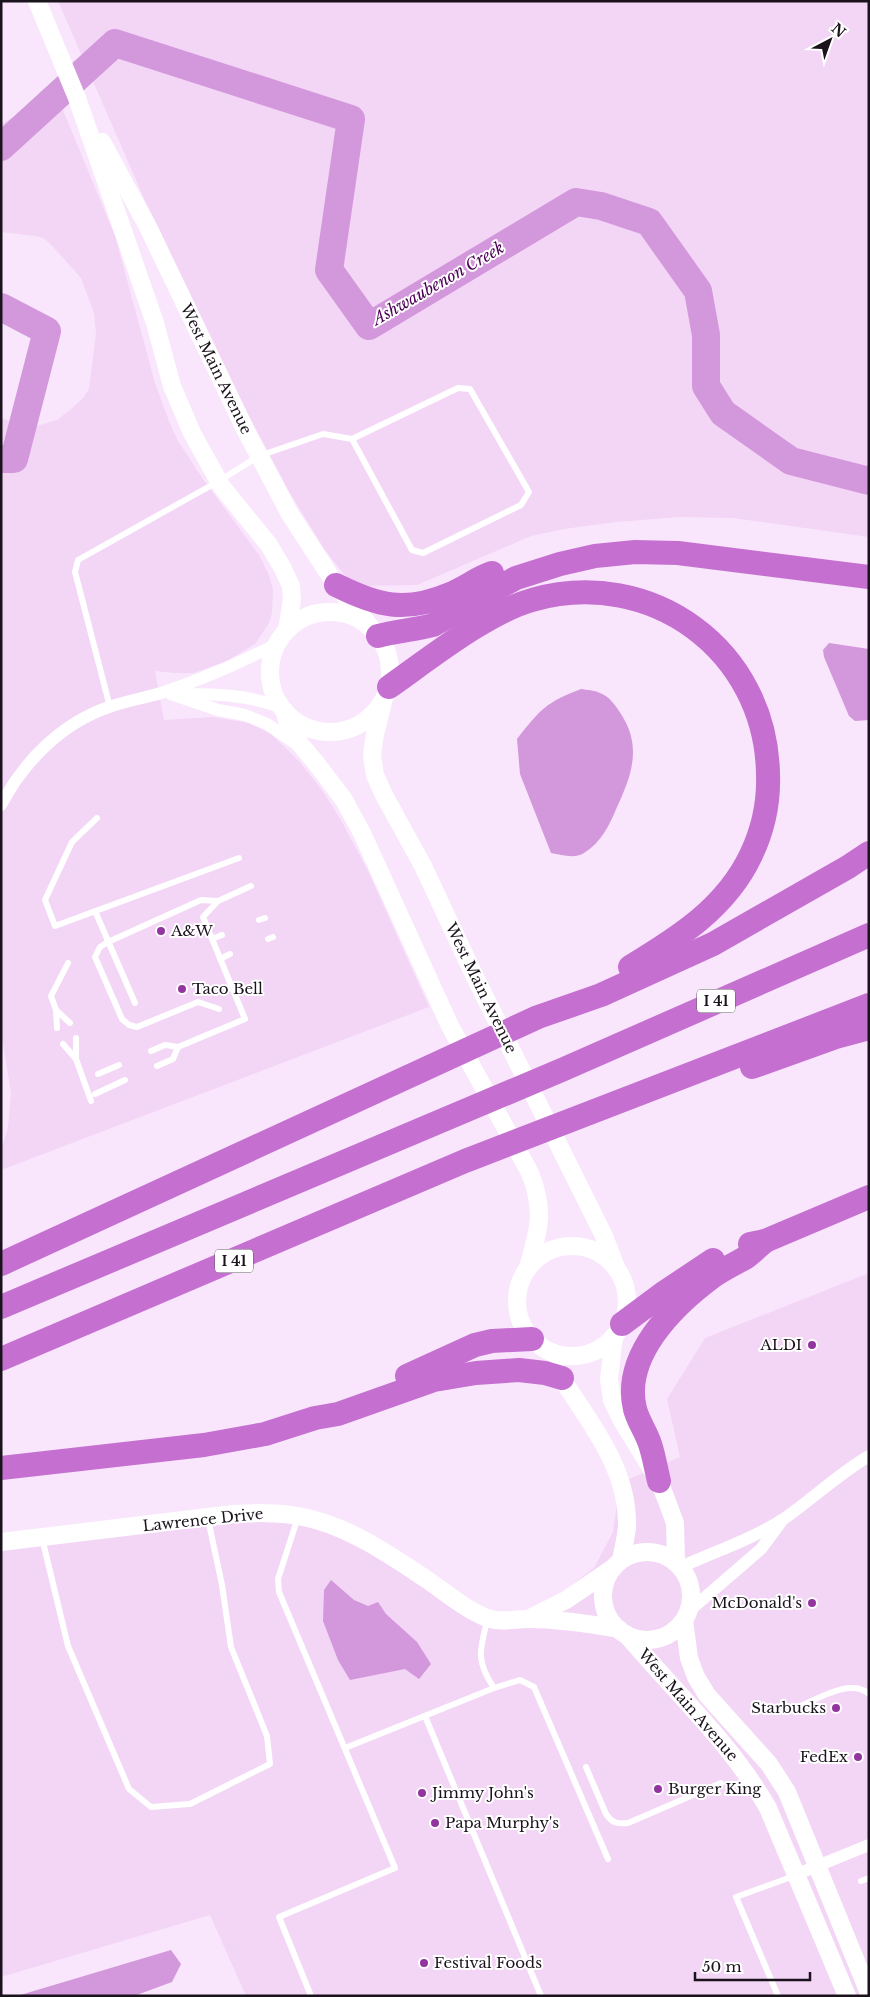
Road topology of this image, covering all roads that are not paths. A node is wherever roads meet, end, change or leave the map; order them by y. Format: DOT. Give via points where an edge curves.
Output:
graph roads {
  1 [pos="37,1"];
  2 [pos="77,98"];
  3 [pos="352,439"];
  4 [pos="259,456"];
  5 [pos="219,481"];
  6 [pos="560,564"];
  7 [pos="869,577"];
  8 [pos="336,585"];
  9 [pos="287,630"];
  10 [pos="376,633"];
  11 [pos="277,644"];
  12 [pos="165,693"];
  13 [pos="386,694"];
  14 [pos="110,707"];
  15 [pos="283,708"];
  16 [pos="304,750"];
  17 [pos="1,805"];
  18 [pos="97,818"];
  19 [pos="869,853"];
  20 [pos="239,858"];
  21 [pos="251,886"];
  22 [pos="218,901"];
  23 [pos="95,911"];
  24 [pos="869,934"];
  25 [pos="222,935"];
  26 [pos="212,939"];
  27 [pos="108,942"];
  28 [pos="230,954"];
  29 [pos="220,958"];
  30 [pos="68,963"];
  31 [pos="135,1003"];
  32 [pos="869,1005"];
  33 [pos="219,1009"];
  34 [pos="56,1010"];
  35 [pos="538,1017"];
  36 [pos="70,1023"];
  37 [pos="56,1028"];
  38 [pos="869,1028"];
  39 [pos="76,1038"];
  40 [pos="63,1044"];
  41 [pos="178,1048"];
  42 [pos="151,1051"];
  43 [pos="76,1058"];
  44 [pos="119,1064"];
  45 [pos="157,1066"];
  46 [pos="98,1074"];
  47 [pos="125,1080"];
  48 [pos="95,1094"];
  49 [pos="91,1100"];
  50 [pos="587,1114"];
  51 [pos="869,1197"];
  52 [pos="765,1241"];
  53 [pos="1,1264"];
  54 [pos="528,1267"];
  55 [pos="617,1270"];
  56 [pos="1,1307"];
  57 [pos="618,1330"];
  58 [pos="537,1343"];
  59 [pos="1,1359"];
  60 [pos="562,1378"];
  61 [pos="315,1418"];
  62 [pos="869,1456"];
  63 [pos="1,1468"];
  64 [pos="659,1481"];
  65 [pos="298,1516"];
  66 [pos="208,1517"];
  67 [pos="785,1518"];
  68 [pos="42,1537"];
  69 [pos="1,1542"];
  70 [pos="617,1564"];
  71 [pos="678,1565"];
  72 [pos="686,1616"];
  73 [pos="488,1618"];
  74 [pos="528,1619"];
  75 [pos="622,1632"];
  76 [pos="494,1688"];
  77 [pos="869,1694"];
  78 [pos="796,1708"];
  79 [pos="425,1716"];
  80 [pos="345,1748"];
  81 [pos="586,1768"];
  82 [pos="721,1783"];
  83 [pos="869,1845"];
  84 [pos="608,1859"];
  85 [pos="818,1866"];
  86 [pos="795,1875"];
  87 [pos="869,1878"];
  88 [pos="861,1881"];
  89 [pos="869,1993"];
  90 [pos="311,1996"];
  91 [pos="541,1996"];
  92 [pos="778,1996"];
  93 [pos="847,1996"];
  1 -- 2 [label="main road, West Main Avenue"];
  2 -- 4 [label="main road, West Main Avenue" via="148,227"];
  2 -- 5 [label="main road, West Main Avenue" via="155,323 172,386 192,433"];
  3 -- 3 [label="lane" via="412,550 423,553 521,505 529,492 470,389 458,388"];
  3 -- 4 [label="lane" via="323,434"];
  4 -- 5 [label="lane"];
  4 -- 8 [label="main road, West Main Avenue" via="290,514"];
  5 -- 9 [label="main road, West Main Avenue" via="269,545 291,586"];
  5 -- 14 [label="lane" via="78,560 75,572"];
  6 -- 7 [label="highway" via="628,552 669,553"];
  6 -- 8 [label="highway" via="513,566 451,594 412,605 398,606 366,600"];
  6 -- 10 [label="highway" via="516,578 433,625"];
  8 -- 10 [label="main road, West Main Avenue"];
  9 -- 10 [label="main road" via="303,618 321,612 340,612 358,618"];
  9 -- 11 [label="main road"];
  10 -- 13 [label="main road" via="387,652 390,669"];
  11 -- 12 [label="street"];
  11 -- 15 [label="main road" via="270,676"];
  12 -- 14 [label="street"];
  12 -- 15 [label="street" via="225,694 255,698"];
  12 -- 16 [label="street" via="267,724"];
  13 -- 15 [label="main road" via="371,716 354,727 336,732 316,730 298,723"];
  13 -- 35 [label="highway" via="456,640 507,609 561,594 600,592 671,612 706,636 734,666 752,697 764,732 768,794 762,827 751,856 728,892 704,918 675,940"];
  13 -- 55 [label="main road, West Main Avenue" via="372,753 374,775 423,866 604,1236"];
  14 -- 17 [label="street" via="78,721 45,746"];
  15 -- 16 [label="main road" via="290,733"];
  16 -- 54 [label="main road" via="344,800 362,833 450,1026 530,1173 538,1194 540,1215"];
  18 -- 23 [label="lane" via="72,842 45,900 55,926"];
  19 -- 35 [label="highway" via="713,944 601,994"];
  20 -- 23 [label="lane"];
  21 -- 22 [label="lane"];
  22 -- 26 [label="lane" via="203,917"];
  22 -- 27 [label="lane" via="201,900"];
  23 -- 27 [label="lane"];
  24 -- 56 [label="highway, I 41" via="564,1069"];
  25 -- 26 [label="lane"];
  26 -- 29 [label="lane"];
  27 -- 31 [label="lane"];
  27 -- 33 [label="lane" via="100,946 95,957 122,1019 129,1025 137,1027 198,1002"];
  28 -- 29 [label="lane"];
  29 -- 41 [label="lane" via="245,1019"];
  30 -- 34 [label="lane" via="51,996"];
  32 -- 50 [label="highway, I 41"];
  34 -- 36 [label="lane"];
  34 -- 37 [label="lane"];
  35 -- 53 [label="highway"];
  38 -- 50 [label="highway" via="836,1037 657,1103"];
  39 -- 43 [label="lane"];
  40 -- 43 [label="lane"];
  41 -- 42 [label="lane" via="165,1045"];
  41 -- 45 [label="lane" via="173,1059"];
  43 -- 49 [label="lane"];
  44 -- 46 [label="lane"];
  47 -- 48 [label="lane"];
  50 -- 59 [label="highway, I 41" via="465,1161"];
  51 -- 52 [label="highway"];
  52 -- 57 [label="highway" via="712,1260"];
  52 -- 64 [label="highway" via="702,1286 665,1321 645,1346 636,1367 635,1408 650,1445"];
  54 -- 55 [label="main road" via="541,1255 556,1248 574,1246 590,1249 605,1257"];
  54 -- 58 [label="main road" via="520,1281 517,1304 523,1327"];
  55 -- 57 [label="main road" via="625,1287 627,1306"];
  57 -- 58 [label="main road" via="602,1347 588,1354 557,1354"];
  57 -- 64 [label="main road" via="609,1379 612,1400"];
  58 -- 60 [label="main road"];
  58 -- 61 [label="highway" via="492,1341 475,1345"];
  60 -- 61 [label="highway" via="519,1370 476,1373 434,1380 338,1414"];
  60 -- 70 [label="main road" via="601,1437 620,1484 627,1528"];
  61 -- 63 [label="highway" via="265,1434 204,1445"];
  62 -- 67 [label="street" via="845,1470"];
  64 -- 71 [label="main road" via="675,1523"];
  65 -- 66 [label="main road, Lawrence Drive" via="267,1512"];
  65 -- 73 [label="main road, Lawrence Drive" via="331,1525 362,1539"];
  65 -- 80 [label="lane" via="278,1579 279,1592"];
  66 -- 68 [label="main road, Lawrence Drive"];
  66 -- 68 [label="lane" via="230,1647 267,1736 270,1764 190,1804 151,1808 129,1789 68,1646"];
  67 -- 71 [label="street" via="738,1543"];
  67 -- 72 [label="street" via="761,1549"];
  68 -- 69 [label="main road, Lawrence Drive"];
  70 -- 71 [label="main road" via="630,1555 649,1552 668,1557"];
  70 -- 74 [label="main road, Lawrence Drive" via="566,1600"];
  70 -- 75 [label="main road" via="605,1585 604,1604"];
  71 -- 72 [label="main road" via="686,1575 692,1593"];
  72 -- 75 [label="main road" via="671,1633 653,1640 635,1638"];
  72 -- 85 [label="main road, West Main Avenue" via="689,1658 696,1677 707,1695 769,1764 787,1792"];
  73 -- 74 [label="main road, Lawrence Drive" via="507,1622"];
  73 -- 76 [label="lane" via="480,1658"];
  74 -- 75 [label="main road, Lawrence Drive" via="591,1624"];
  75 -- 86 [label="main road, West Main Avenue" via="752,1780 768,1808"];
  76 -- 79 [label="lane"];
  76 -- 84 [label="lane" via="520,1680 534,1687"];
  77 -- 78 [label="lane" via="857,1687 846,1687"];
  79 -- 80 [label="lane"];
  79 -- 91 [label="lane"];
  80 -- 90 [label="lane" via="395,1868 279,1917"];
  81 -- 82 [label="lane" via="606,1814 619,1824"];
  83 -- 85 [label="street"];
  85 -- 86 [label="street"];
  85 -- 89 [label="main road, West Main Avenue"];
  86 -- 92 [label="lane" via="736,1897"];
  86 -- 93 [label="main road, West Main Avenue"];
  87 -- 88 [label="lane"];
}
